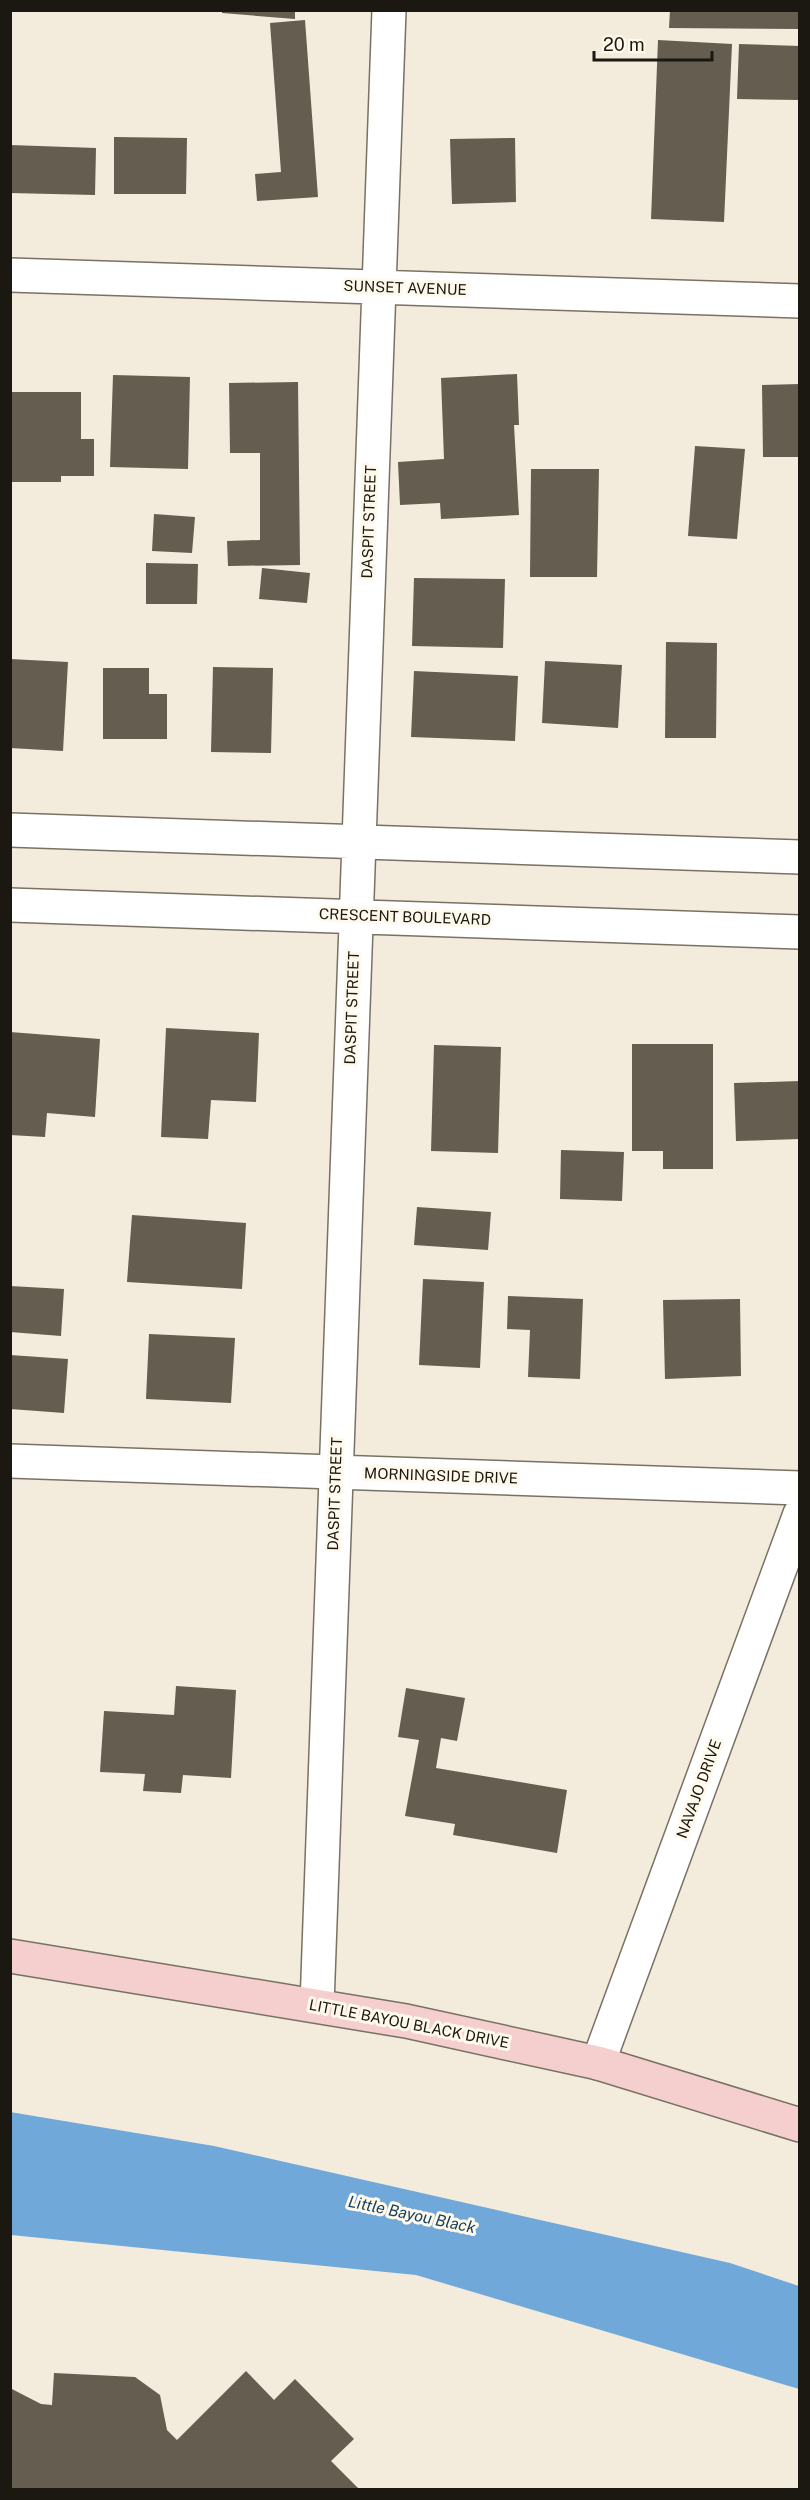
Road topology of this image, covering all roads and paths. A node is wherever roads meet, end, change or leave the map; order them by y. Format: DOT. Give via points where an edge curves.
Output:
graph roads {
  1 [pos="388,10"];
  2 [pos="10,275"];
  3 [pos="378,288"];
  4 [pos="800,301"];
  5 [pos="10,830"];
  6 [pos="357,842"];
  7 [pos="800,857"];
  8 [pos="10,904"];
  9 [pos="355,915"];
  10 [pos="800,932"];
  11 [pos="10,1461"];
  12 [pos="335,1472"];
  13 [pos="800,1488"];
  14 [pos="800,1514"];
  15 [pos="10,1956"];
  16 [pos="317,2005"];
  17 [pos="598,2063"];
  18 [pos="800,2126"];
  1 -- 3 [label="street, DASPIT STREET"];
  2 -- 3 [label="street, SUNSET AVENUE"];
  3 -- 4 [label="street, SUNSET AVENUE"];
  3 -- 6 [label="street, DASPIT STREET"];
  5 -- 6 [label="street"];
  6 -- 7 [label="street"];
  6 -- 9 [label="street, DASPIT STREET"];
  8 -- 9 [label="street, CRESCENT BOULEVARD"];
  9 -- 10 [label="street, CRESCENT BOULEVARD"];
  9 -- 12 [label="street, DASPIT STREET"];
  11 -- 12 [label="street, MORNINGSIDE DRIVE"];
  12 -- 13 [label="street, MORNINGSIDE DRIVE"];
  12 -- 16 [label="street, DASPIT STREET"];
  14 -- 17 [label="street, NAVAJO DRIVE"];
  15 -- 16 [label="main road, LITTLE BAYOU BLACK DRIVE"];
  16 -- 17 [label="main road, LITTLE BAYOU BLACK DRIVE"];
  17 -- 18 [label="main road, LITTLE BAYOU BLACK DRIVE"];
}
